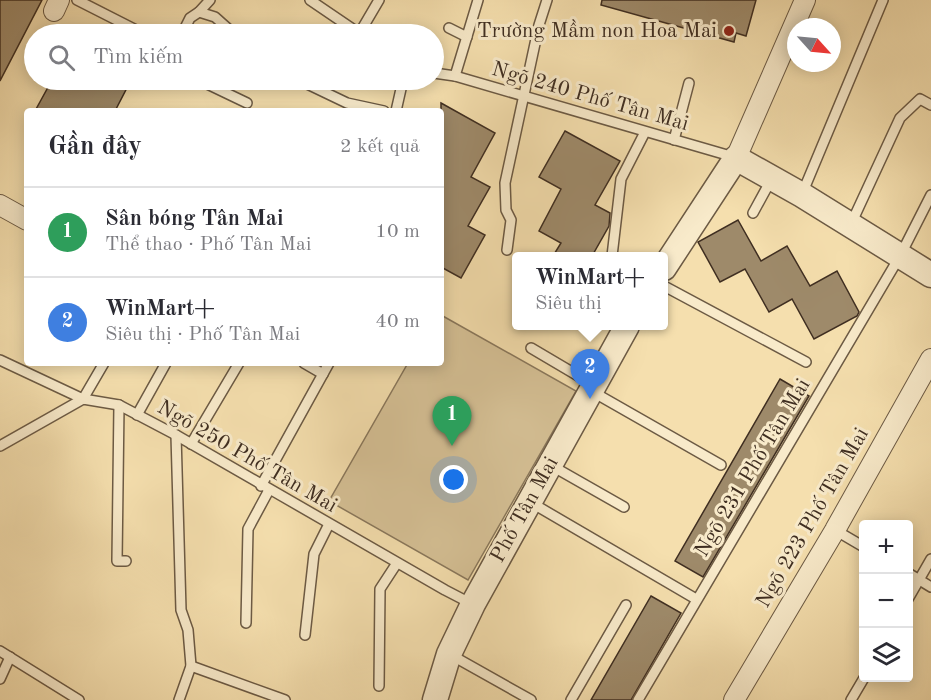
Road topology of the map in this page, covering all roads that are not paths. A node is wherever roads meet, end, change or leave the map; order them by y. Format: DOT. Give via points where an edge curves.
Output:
graph roads {
  1 [pos="76,0"];
  2 [pos="210,0"];
  3 [pos="310,0"];
  4 [pos="379,0"];
  5 [pos="478,0"];
  6 [pos="548,0"];
  7 [pos="805,0"];
  8 [pos="883,0"];
  9 [pos="199,12"];
  10 [pos="124,24"];
  11 [pos="187,24"];
  12 [pos="222,24"];
  13 [pos="345,24"];
  14 [pos="365,24"];
  15 [pos="449,28"];
  16 [pos="467,38"];
  17 [pos="444,74"];
  18 [pos="455,76"];
  19 [pos="689,83"];
  20 [pos="220,90"];
  21 [pos="320,90"];
  22 [pos="401,90"];
  23 [pos="524,97"];
  24 [pos="247,103"];
  25 [pos="931,105"];
  26 [pos="370,108"];
  27 [pos="397,108"];
  28 [pos="645,132"];
  29 [pos="674,140"];
  30 [pos="736,158"];
  31 [pos="773,178"];
  32 [pos="802,195"];
  33 [pos="931,195"];
  34 [pos="0,205"];
  35 [pos="753,213"];
  36 [pos="24,218"];
  37 [pos="850,226"];
  38 [pos="507,250"];
  39 [pos="612,252"];
  40 [pos="900,256"];
  41 [pos="668,260"];
  42 [pos="931,275"];
  43 [pos="668,289"];
  44 [pos="625,330"];
  45 [pos="531,348"];
  46 [pos="931,359"];
  47 [pos="0,360"];
  48 [pos="806,362"];
  49 [pos="102,366"];
  50 [pos="164,366"];
  51 [pos="237,366"];
  52 [pos="309,366"];
  53 [pos="327,366"];
  54 [pos="323,374"];
  55 [pos="593,388"];
  56 [pos="83,399"];
  57 [pos="119,405"];
  58 [pos="137,415"];
  59 [pos="176,435"];
  60 [pos="191,444"];
  61 [pos="0,446"];
  62 [pos="550,465"];
  63 [pos="721,465"];
  64 [pos="265,488"];
  65 [pos="529,501"];
  66 [pos="624,507"];
  67 [pos="329,524"];
  68 [pos="835,530"];
  69 [pos="859,544"];
  70 [pos="931,559"];
  71 [pos="126,561"];
  72 [pos="397,563"];
  73 [pos="911,574"];
  74 [pos="920,579"];
  75 [pos="931,587"];
  76 [pos="913,592"];
  77 [pos="696,599"];
  78 [pos="473,604"];
  79 [pos="626,605"];
  80 [pos="246,623"];
  81 [pos="305,635"];
  82 [pos="0,651"];
  83 [pos="449,654"];
  84 [pos="10,657"];
  85 [pos="191,666"];
  86 [pos="0,679"];
  87 [pos="862,682"];
  88 [pos="379,686"];
  89 [pos="79,700"];
  90 [pos="179,700"];
  91 [pos="285,700"];
  92 [pos="435,700"];
  93 [pos="531,700"];
  94 [pos="571,700"];
  95 [pos="638,700"];
  96 [pos="734,700"];
  97 [pos="852,700"];
  1 -- 10 [label="lane"];
  2 -- 9 [label="lane"];
  3 -- 13 [label="lane"];
  4 -- 14 [label="lane"];
  5 -- 16 [label="lane"];
  6 -- 23 [label="lane"];
  7 -- 30 [label="street"];
  8 -- 32 [label="lane"];
  9 -- 11 [label="lane"];
  9 -- 12 [label="lane"];
  15 -- 16 [label="lane"];
  16 -- 18 [label="lane"];
  17 -- 18 [label="lane, Ngõ 240 Phố Tân Mai"];
  18 -- 23 [label="lane, Ngõ 240 Phố Tân Mai"];
  19 -- 29 [label="lane"];
  20 -- 24 [label="lane"];
  21 -- 26 [label="lane" via="347,103"];
  22 -- 27 [label="lane"];
  23 -- 28 [label="lane, Ngõ 240 Phố Tân Mai"];
  23 -- 38 [label="lane" via="505,183 506,210 511,220"];
  25 -- 37 [label="lane" via="920,99 900,118"];
  28 -- 29 [label="lane, Ngõ 240 Phố Tân Mai"];
  28 -- 39 [label="lane" via="621,179"];
  29 -- 30 [label="lane, Ngõ 240 Phố Tân Mai"];
  30 -- 31 [label="street"];
  30 -- 41 [label="street"];
  31 -- 32 [label="street"];
  31 -- 35 [label="lane"];
  32 -- 37 [label="street"];
  33 -- 40 [label="lane, Ngõ 231 Phố Tân Mai"];
  34 -- 36 [label="street"];
  37 -- 40 [label="street"];
  40 -- 42 [label="street"];
  40 -- 77 [label="lane, Ngõ 231 Phố Tân Mai"];
  43 -- 48 [label="lane"];
  44 -- 55 [label="street, Phố Tân Mai"];
  45 -- 55 [label="lane"];
  46 -- 68 [label="street, Ngõ 223 Phố Tân Mai"];
  47 -- 56 [label="lane, Ngõ 250 Phố Tân Mai"];
  49 -- 56 [label="lane"];
  50 -- 58 [label="lane"];
  51 -- 60 [label="lane"];
  52 -- 54 [label="lane"];
  53 -- 54 [label="lane"];
  54 -- 64 [label="lane"];
  55 -- 62 [label="street, Phố Tân Mai"];
  55 -- 63 [label="lane"];
  56 -- 57 [label="lane, Ngõ 250 Phố Tân Mai"];
  56 -- 61 [label="lane"];
  57 -- 58 [label="lane, Ngõ 250 Phố Tân Mai"];
  57 -- 71 [label="lane" via="117,561"];
  58 -- 59 [label="lane, Ngõ 250 Phố Tân Mai"];
  59 -- 60 [label="lane, Ngõ 250 Phố Tân Mai"];
  59 -- 85 [label="lane" via="181,610 189,630"];
  60 -- 64 [label="lane, Ngõ 250 Phố Tân Mai"];
  62 -- 65 [label="street, Phố Tân Mai"];
  62 -- 66 [label="lane"];
  64 -- 67 [label="lane, Ngõ 250 Phố Tân Mai"];
  64 -- 80 [label="lane" via="248,529"];
  65 -- 77 [label="lane"];
  65 -- 78 [label="street, Phố Tân Mai"];
  67 -- 72 [label="lane, Ngõ 250 Phố Tân Mai"];
  67 -- 81 [label="lane" via="314,554"];
  68 -- 69 [label="lane"];
  68 -- 96 [label="street, Ngõ 223 Phố Tân Mai"];
  70 -- 74 [label="lane"];
  72 -- 78 [label="lane, Ngõ 250 Phố Tân Mai"];
  72 -- 88 [label="lane" via="380,589"];
  73 -- 74 [label="lane"];
  74 -- 75 [label="lane"];
  74 -- 76 [label="lane"];
  77 -- 95 [label="lane, Ngõ 231 Phố Tân Mai"];
  78 -- 83 [label="street, Phố Tân Mai"];
  79 -- 94 [label="lane"];
  82 -- 84 [label="lane"];
  83 -- 92 [label="street, Phố Tân Mai"];
  83 -- 93 [label="lane"];
  84 -- 86 [label="lane"];
  84 -- 89 [label="lane"];
  85 -- 90 [label="lane"];
  85 -- 91 [label="lane"];
  87 -- 97 [label="lane"];
}
